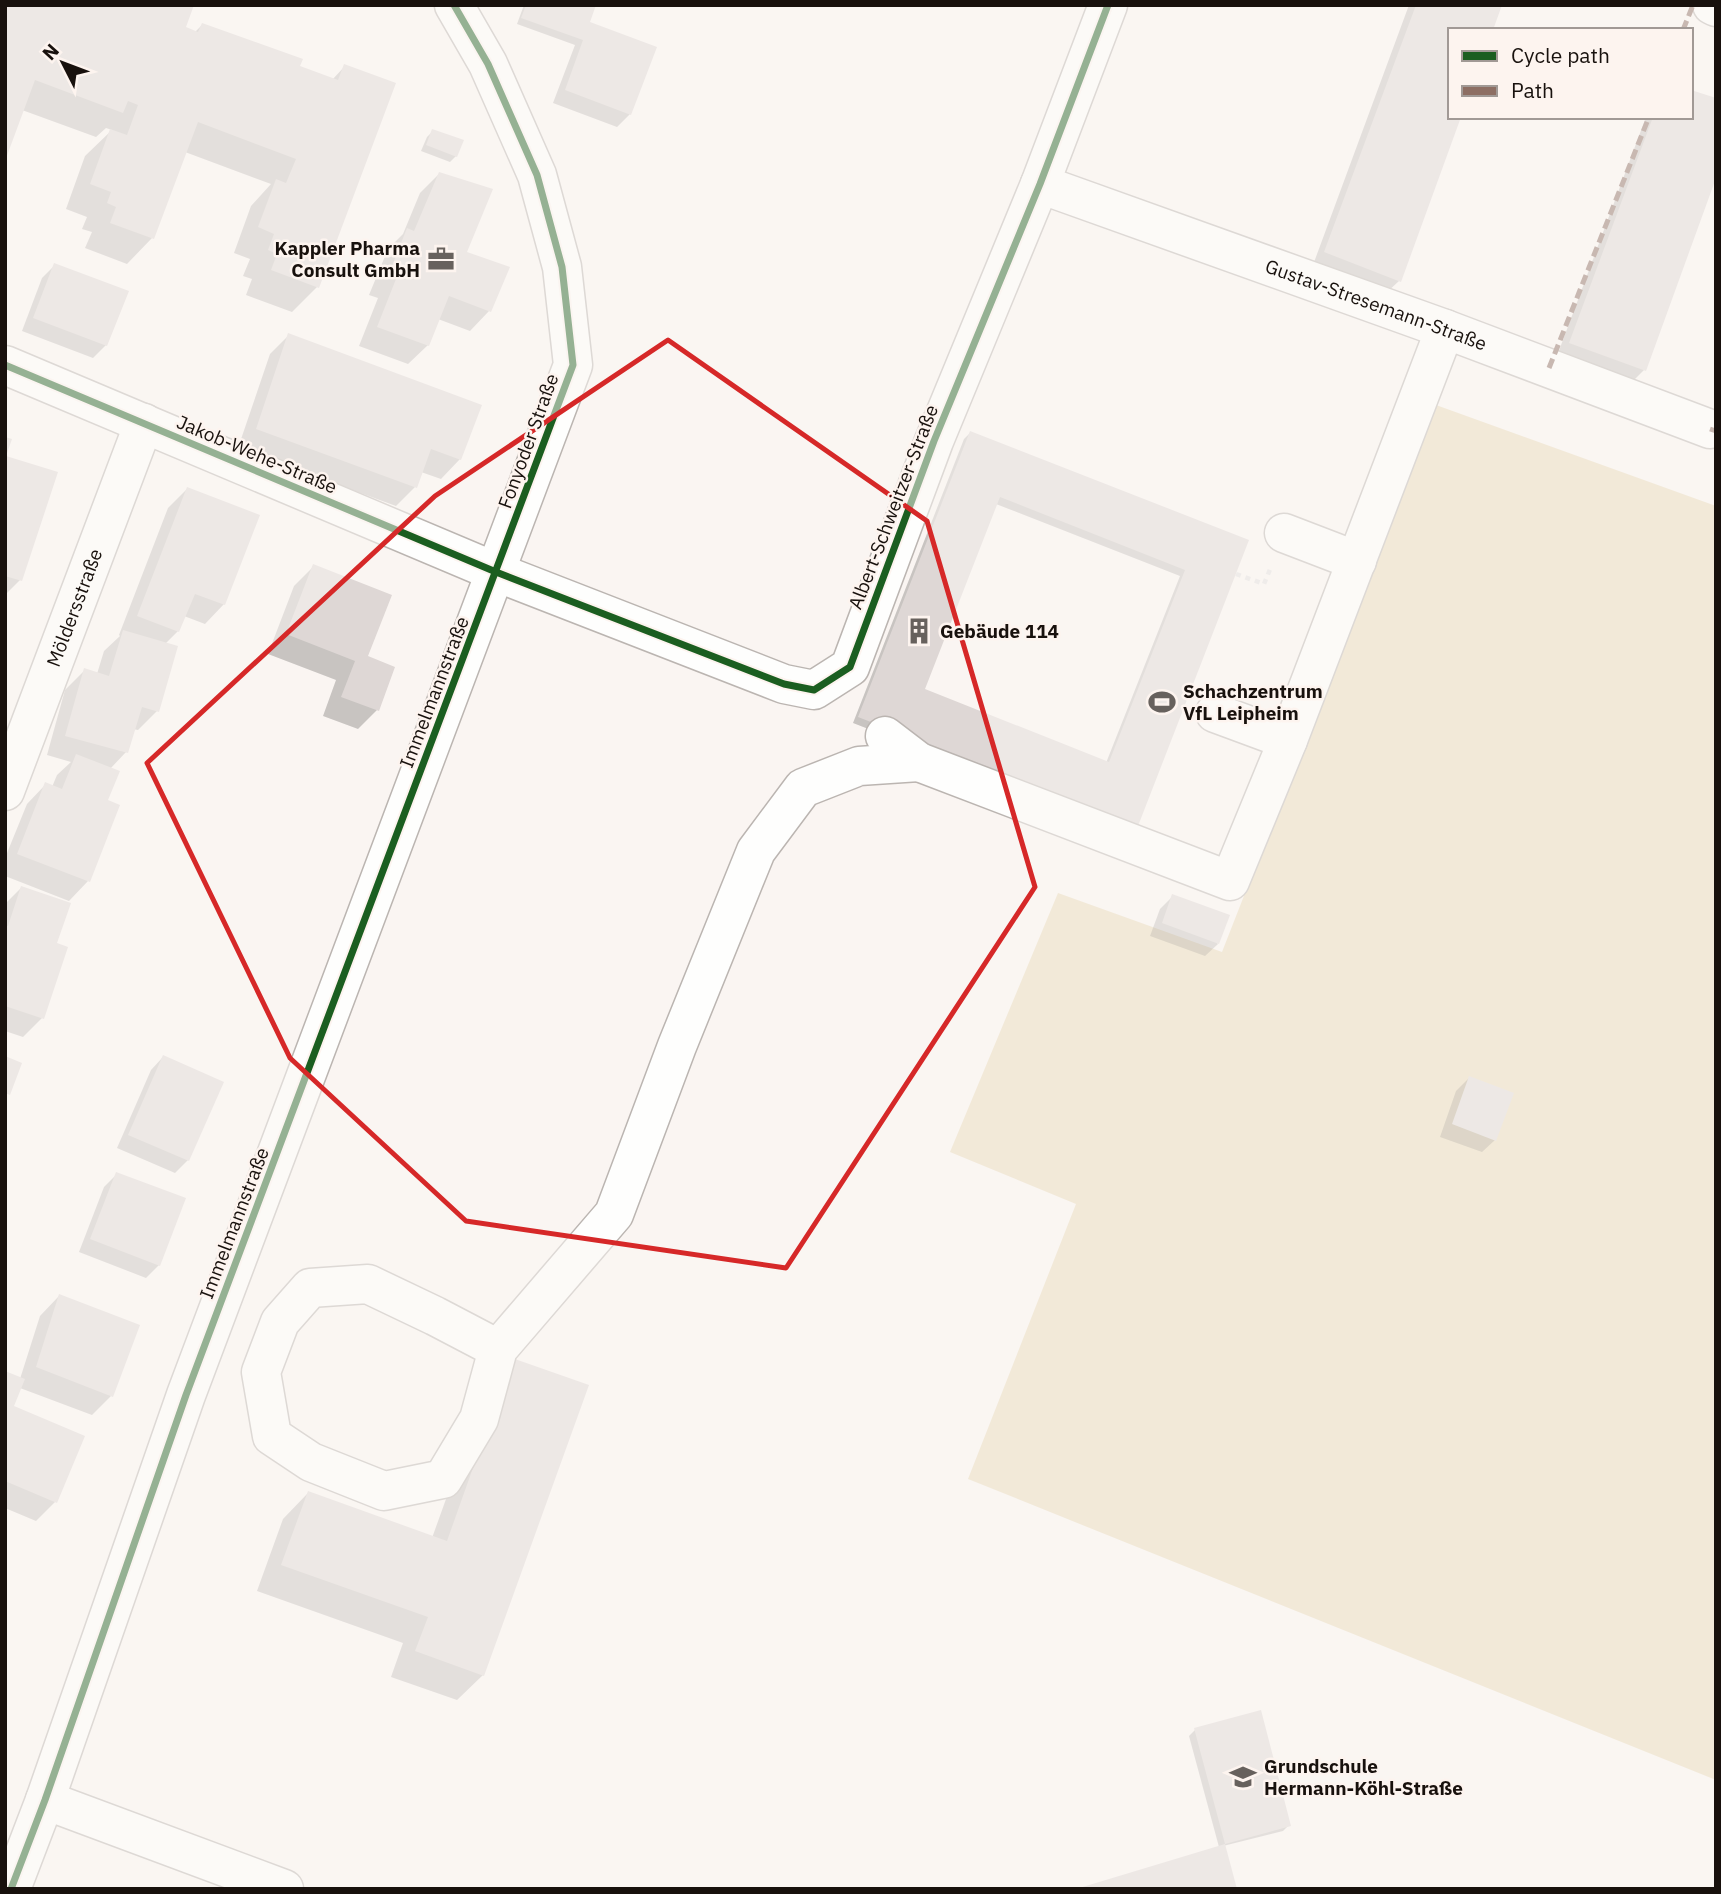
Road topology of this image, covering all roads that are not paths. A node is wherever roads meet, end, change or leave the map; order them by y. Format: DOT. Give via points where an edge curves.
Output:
graph roads {
  1 [pos="454,5"];
  2 [pos="1108,5"];
  3 [pos="1040,184"];
  4 [pos="1445,329"];
  5 [pos="5,365"];
  6 [pos="144,423"];
  7 [pos="1710,429"];
  8 [pos="1284,533"];
  9 [pos="1357,561"];
  10 [pos="496,572"];
  11 [pos="1215,713"];
  12 [pos="885,736"];
  13 [pos="1288,740"];
  14 [pos="919,762"];
  15 [pos="5,791"];
  16 [pos="498,1349"];
  17 [pos="45,1800"];
  18 [pos="18,1831"];
  19 [pos="11,1889"];
  20 [pos="284,1889"];
  1 -- 10 [label="street, Fonyoder Straße" via="488,64 537,175 562,267 573,365"];
  2 -- 3 [label="street, Albert-Schweitzer-Straße"];
  3 -- 4 [label="street, Gustav-Stresemann-Straße"];
  3 -- 10 [label="street, Albert-Schweitzer-Straße" via="934,441 850,667 814,690 784,684"];
  4 -- 7 [label="street, Gustav-Stresemann-Straße"];
  4 -- 9 [label="street"];
  5 -- 6 [label="street, Jakob-Wehe-Straße"];
  6 -- 10 [label="street, Jakob-Wehe-Straße"];
  6 -- 15 [label="street, Möldersstraße"];
  8 -- 9 [label="street"];
  9 -- 13 [label="street"];
  10 -- 17 [label="street, Immelmannstraße" via="186,1395"];
  11 -- 13 [label="street"];
  12 -- 14 [label="street"];
  13 -- 14 [label="street" via="1230,881"];
  14 -- 16 [label="street" via="859,766 803,788 756,851 614,1214"];
  16 -- 16 [label="street" via="479,1419 443,1479 384,1491 311,1462 272,1436 261,1372 280,1322 310,1288 368,1284"];
  17 -- 18 [label="street, Immelmannstraße"];
  17 -- 20 [label="street"];
  18 -- 19 [label="street, Immelmannstraße"];
}
